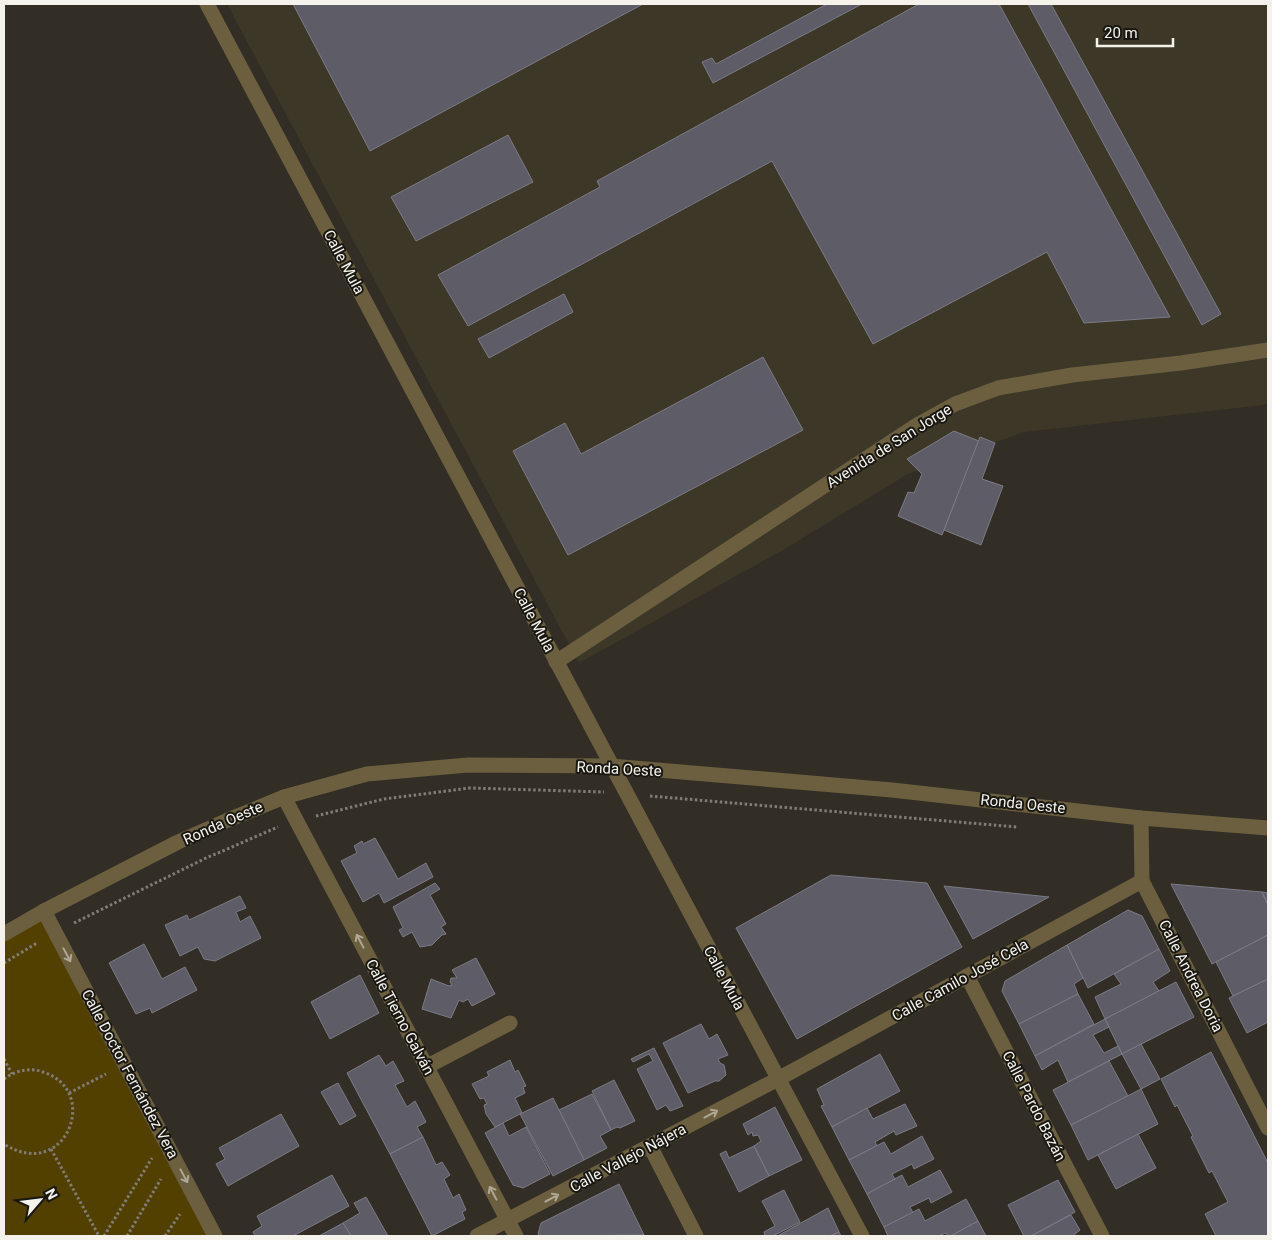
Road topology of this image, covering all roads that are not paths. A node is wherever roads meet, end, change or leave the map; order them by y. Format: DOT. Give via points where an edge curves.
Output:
graph roads {
  1 [pos="207,4"];
  2 [pos="1268,350"];
  3 [pos="556,662"];
  4 [pos="611,766"];
  5 [pos="284,797"];
  6 [pos="1140,818"];
  7 [pos="1268,828"];
  8 [pos="1142,881"];
  9 [pos="44,912"];
  10 [pos="4,934"];
  11 [pos="967,976"];
  12 [pos="510,1023"];
  13 [pos="426,1067"];
  14 [pos="778,1079"];
  15 [pos="1268,1128"];
  16 [pos="650,1146"];
  17 [pos="507,1221"];
  18 [pos="216,1236"];
  19 [pos="477,1236"];
  20 [pos="516,1236"];
  21 [pos="696,1236"];
  22 [pos="862,1236"];
  23 [pos="1102,1236"];
  1 -- 3 [label="street, Calle Mula"];
  2 -- 3 [label="street, Avenida de San Jorge" via="1072,375 998,388 955,404 917,425"];
  3 -- 4 [label="street, Calle Mula"];
  4 -- 5 [label="street, Ronda Oeste" via="440,767 367,774"];
  4 -- 6 [label="street, Ronda Oeste" via="892,790"];
  4 -- 14 [label="street, Calle Mula"];
  5 -- 9 [label="street, Ronda Oeste" via="178,842"];
  13 -- 5 [label="street, Calle Tierno Galván, one-way"];
  6 -- 7 [label="street, Ronda Oeste"];
  6 -- 8 [label="street, Calle Andrea Doria"];
  8 -- 11 [label="street, Calle Camilo José Cela"];
  8 -- 15 [label="street, Calle Andrea Doria"];
  9 -- 10 [label="street, Ronda Oeste"];
  9 -- 18 [label="street, Calle Doctor Fernández Vera, one-way"];
  11 -- 14 [label="street, Calle Camilo José Cela"];
  11 -- 23 [label="street, Calle Pardo Bazán"];
  12 -- 13 [label="street"];
  17 -- 13 [label="street, Calle Tierno Galván, one-way"];
  16 -- 14 [label="street, Calle Vallejo Nájera, one-way"];
  14 -- 22 [label="street, Calle Mula"];
  17 -- 16 [label="street, Calle Vallejo Nájera, one-way"];
  16 -- 21 [label="street"];
  17 -- 19 [label="street, Calle Vallejo Nájera"];
  17 -- 20 [label="street, Calle Tierno Galván"];
}
